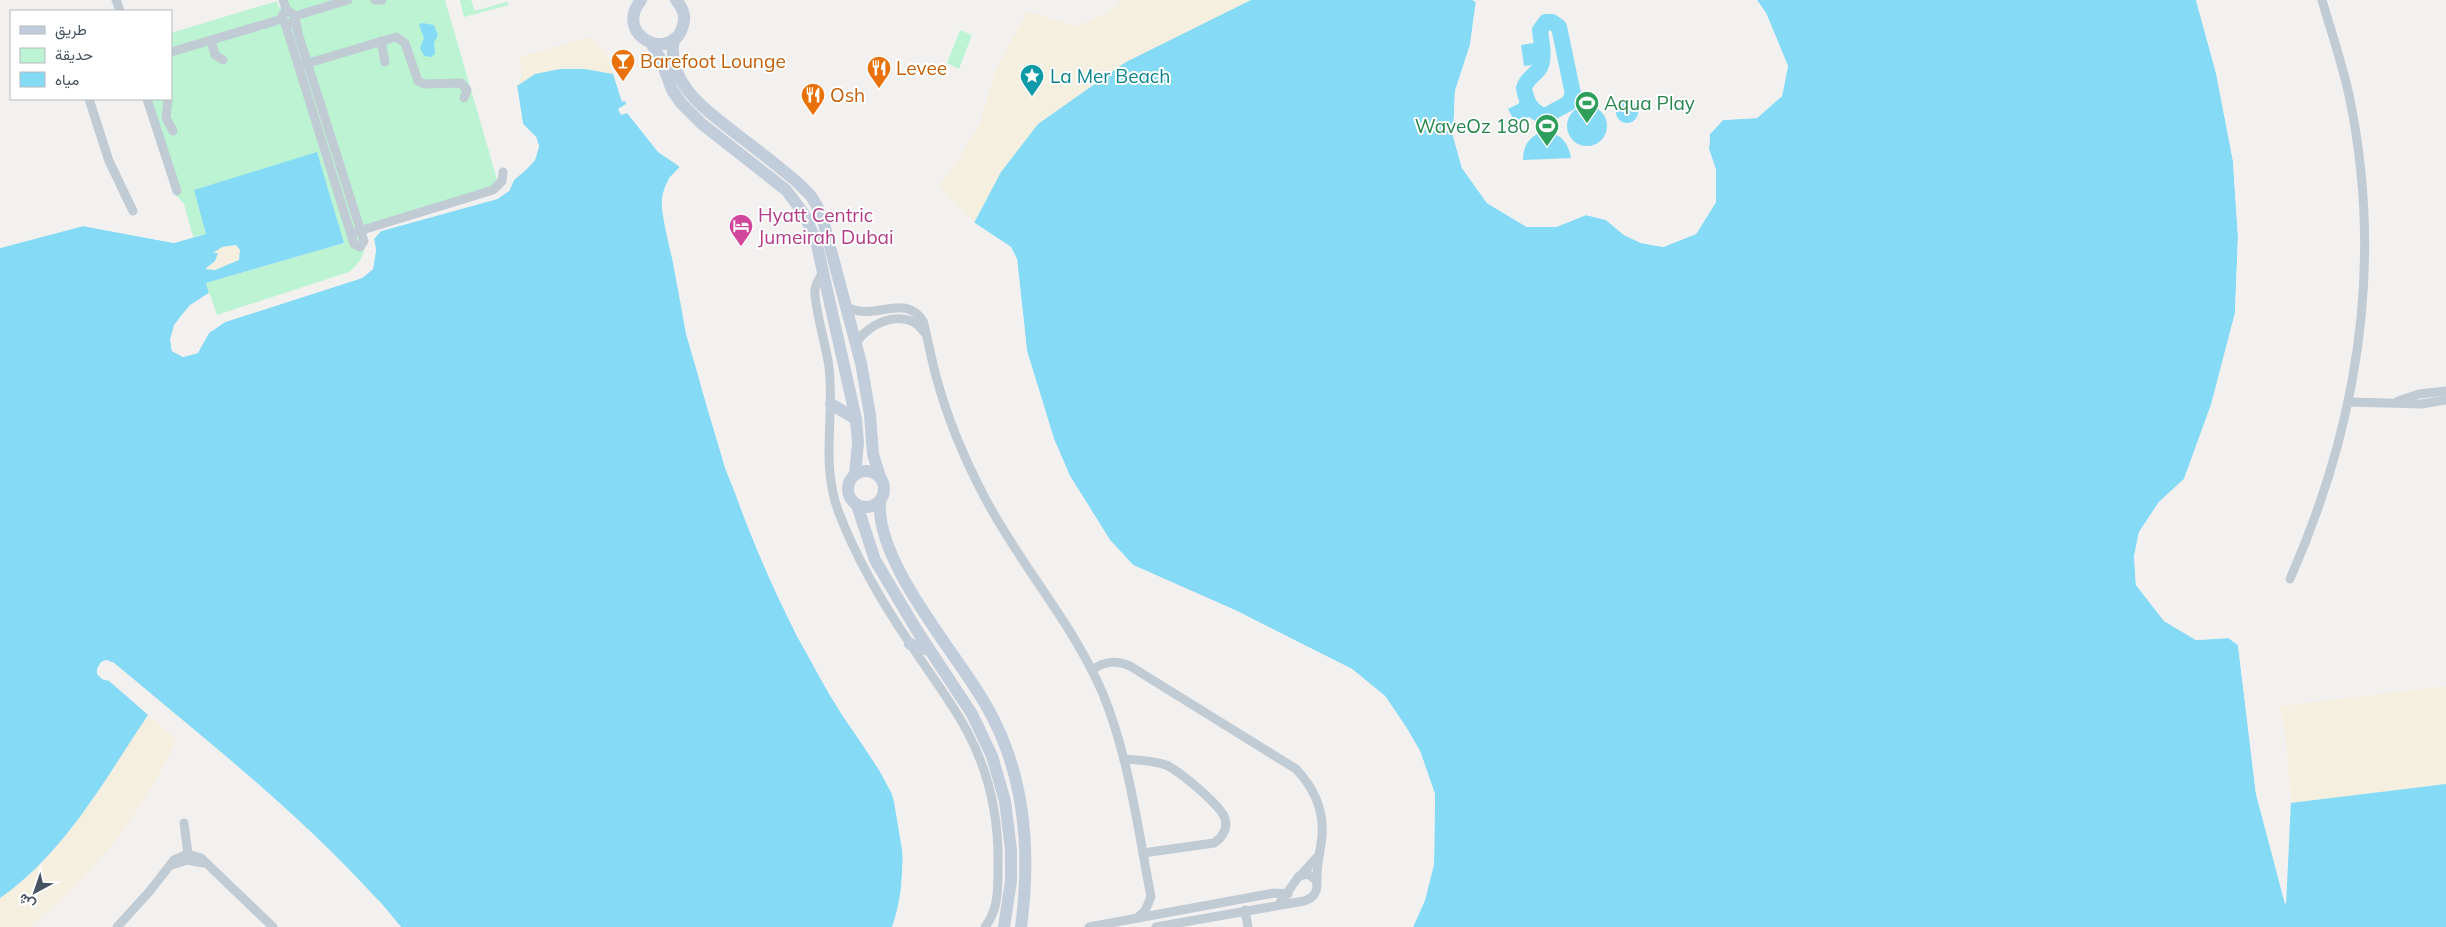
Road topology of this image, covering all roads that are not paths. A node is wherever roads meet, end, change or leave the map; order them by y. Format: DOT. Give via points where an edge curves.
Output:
graph roads {
  1 [pos="283,0"];
  2 [pos="348,0"];
  3 [pos="376,0"];
  4 [pos="382,0"];
  5 [pos="676,0"];
  6 [pos="2322,0"];
  7 [pos="638,2"];
  8 [pos="289,18"];
  9 [pos="674,39"];
  10 [pos="211,40"];
  11 [pos="381,41"];
  12 [pos="651,43"];
  13 [pos="172,52"];
  14 [pos="223,60"];
  15 [pos="384,62"];
  16 [pos="304,65"];
  17 [pos="464,98"];
  18 [pos="89,100"];
  19 [pos="147,100"];
  20 [pos="168,100"];
  21 [pos="174,131"];
  22 [pos="504,172"];
  23 [pos="177,191"];
  24 [pos="133,211"];
  25 [pos="823,272"];
  26 [pos="847,307"];
  27 [pos="926,335"];
  28 [pos="856,343"];
  29 [pos="2446,391"];
  30 [pos="2428,392"];
  31 [pos="2446,400"];
  32 [pos="2349,402"];
  33 [pos="2395,402"];
  34 [pos="2430,403"];
  35 [pos="831,404"];
  36 [pos="856,419"];
  37 [pos="854,474"];
  38 [pos="880,477"];
  39 [pos="880,501"];
  40 [pos="857,505"];
  41 [pos="2290,580"];
  42 [pos="910,644"];
  43 [pos="929,650"];
  44 [pos="1092,670"];
  45 [pos="1124,759"];
  46 [pos="184,823"];
  47 [pos="1143,853"];
  48 [pos="188,854"];
  49 [pos="1319,855"];
  50 [pos="207,865"];
  51 [pos="168,868"];
  52 [pos="1301,875"];
  53 [pos="1317,883"];
  54 [pos="1288,894"];
  55 [pos="1152,897"];
  56 [pos="1279,904"];
  57 [pos="1245,910"];
  58 [pos="1171,912"];
  59 [pos="1137,918"];
  60 [pos="117,927"];
  61 [pos="273,927"];
  62 [pos="985,927"];
  63 [pos="1004,927"];
  64 [pos="1021,927"];
  65 [pos="1089,927"];
  66 [pos="1156,927"];
  67 [pos="1248,927"];
  1 -- 8 [label="street"];
  2 -- 8 [label="street"];
  3 -- 4 [label="street"];
  5 -- 9 [label="street" via="682,8 684,20"];
  6 -- 32 [label="street" via="2349,94 2364,217 2359,341"];
  7 -- 12 [label="street" via="633,20 635,28"];
  8 -- 10 [label="street"];
  8 -- 16 [label="street"];
  9 -- 12 [label="street" via="663,44"];
  9 -- 26 [label="street" via="673,56 679,78 692,97 797,182 815,202 826,225"];
  10 -- 13 [label="street"];
  10 -- 14 [label="street" via="215,55"];
  11 -- 15 [label="street"];
  11 -- 16 [label="street"];
  11 -- 17 [label="street" via="403,40 418,81 424,84 461,83 467,90"];
  12 -- 25 [label="street" via="672,90 686,110 795,200 816,241"];
  16 -- 22 [label="street" via="356,232 493,190 502,181"];
  18 -- 24 [label="street" via="109,161"];
  19 -- 23 [label="street"];
  20 -- 21 [label="street" via="166,118"];
  25 -- 35 [label="street" via="815,294 829,366"];
  25 -- 36 [label="street"];
  26 -- 27 [label="street" via="864,313 907,308 919,315"];
  26 -- 28 [label="street"];
  27 -- 28 [label="street" via="916,323 899,318 870,327"];
  27 -- 44 [label="street" via="949,418 983,496"];
  28 -- 38 [label="street"];
  29 -- 30 [label="street"];
  30 -- 33 [label="street"];
  30 -- 34 [label="street"];
  31 -- 34 [label="street"];
  32 -- 33 [label="street"];
  32 -- 41 [label="street" via="2326,488"];
  33 -- 34 [label="street"];
  35 -- 36 [label="street"];
  35 -- 42 [label="street" via="828,460 834,500 873,584"];
  36 -- 37 [label="street" via="858,443"];
  37 -- 38 [label="street" via="868,470"];
  37 -- 40 [label="street" via="848,490 850,499"];
  38 -- 39 [label="street" via="885,489"];
  39 -- 40 [label="street" via="867,507"];
  39 -- 64 [label="street" via="883,534 903,575 988,708 1013,768 1022,803 1027,849"];
  40 -- 43 [label="street" via="875,560"];
  42 -- 43 [label="street"];
  42 -- 62 [label="street" via="959,716 987,780 995,816 998,867 996,902"];
  43 -- 63 [label="street" via="976,720 997,770 1005,801 1011,850 1010,889"];
  44 -- 45 [label="street" via="1112,718"];
  44 -- 49 [label="street" via="1106,663 1130,666 1296,769 1314,791 1320,808 1323,835"];
  45 -- 47 [label="street"];
  45 -- 47 [label="street" via="1152,761 1178,771 1221,812 1225,821 1224,832 1214,843"];
  46 -- 48 [label="street"];
  47 -- 55 [label="street"];
  48 -- 50 [label="street" via="201,858"];
  48 -- 51 [label="street" via="178,856"];
  49 -- 52 [label="street"];
  49 -- 53 [label="street"];
  50 -- 51 [label="street" via="187,860"];
  50 -- 61 [label="street"];
  51 -- 60 [label="street"];
  52 -- 53 [label="street" via="1311,875"];
  52 -- 54 [label="street"];
  53 -- 56 [label="street" via="1314,895 1308,900"];
  54 -- 56 [label="street"];
  54 -- 58 [label="street" via="1274,893"];
  55 -- 58 [label="street"];
  55 -- 59 [label="street"];
  56 -- 57 [label="street"];
  57 -- 66 [label="street"];
  57 -- 67 [label="street"];
  58 -- 59 [label="street"];
  59 -- 65 [label="street"];
}
